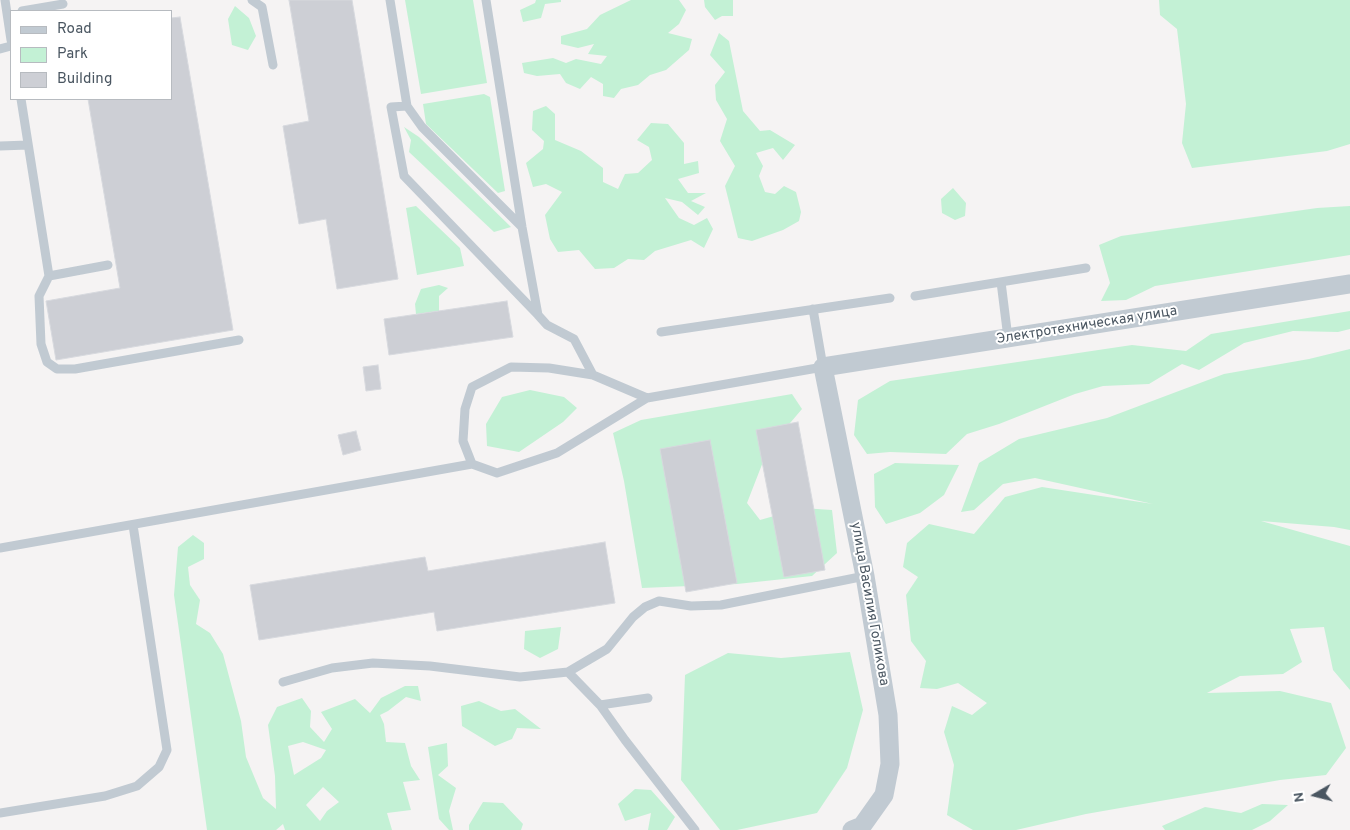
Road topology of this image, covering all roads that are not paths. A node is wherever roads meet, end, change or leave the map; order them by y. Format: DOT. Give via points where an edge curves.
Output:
graph roads {
  1 [pos="5,0"];
  2 [pos="252,0"];
  3 [pos="390,0"];
  4 [pos="486,0"];
  5 [pos="63,4"];
  6 [pos="28,10"];
  7 [pos="9,13"];
  8 [pos="10,26"];
  9 [pos="273,65"];
  10 [pos="21,100"];
  11 [pos="407,106"];
  12 [pos="28,145"];
  13 [pos="0,146"];
  14 [pos="522,227"];
  15 [pos="108,264"];
  16 [pos="1086,268"];
  17 [pos="49,276"];
  18 [pos="1001,282"];
  19 [pos="1350,284"];
  20 [pos="915,296"];
  21 [pos="890,298"];
  22 [pos="813,309"];
  23 [pos="538,315"];
  24 [pos="661,332"];
  25 [pos="1008,338"];
  26 [pos="239,340"];
  27 [pos="823,367"];
  28 [pos="593,374"];
  29 [pos="647,398"];
  30 [pos="472,464"];
  31 [pos="133,525"];
  32 [pos="0,548"];
  33 [pos="865,576"];
  34 [pos="568,672"];
  35 [pos="283,682"];
  36 [pos="648,698"];
  37 [pos="600,705"];
  38 [pos="0,814"];
  39 [pos="694,830"];
  40 [pos="852,830"];
  1 -- 7 [label="lane"];
  2 -- 9 [label="lane" via="262,7"];
  3 -- 11 [label="lane"];
  4 -- 14 [label="lane"];
  5 -- 6 [label="lane"];
  7 -- 8 [label="lane"];
  10 -- 12 [label="lane"];
  11 -- 14 [label="lane" via="422,127"];
  11 -- 23 [label="lane" via="390,107 404,176"];
  12 -- 13 [label="lane"];
  12 -- 17 [label="lane"];
  14 -- 23 [label="lane"];
  15 -- 17 [label="lane"];
  16 -- 18 [label="lane"];
  17 -- 26 [label="lane" via="39,296 41,344 47,362 57,369 74,369"];
  18 -- 20 [label="lane"];
  18 -- 25 [label="lane"];
  19 -- 25 [label="street, Электротехническая улица"];
  21 -- 22 [label="lane"];
  22 -- 24 [label="lane"];
  22 -- 27 [label="lane"];
  23 -- 28 [label="lane" via="547,325 574,339"];
  25 -- 27 [label="street, Электротехническая улица"];
  27 -- 29 [label="lane"];
  27 -- 33 [label="street, улица Василия Голикова"];
  28 -- 29 [label="lane"];
  28 -- 30 [label="lane" via="511,367 472,387 465,410 464,441"];
  29 -- 30 [label="lane" via="558,453 497,473"];
  30 -- 31 [label="lane"];
  31 -- 32 [label="lane"];
  31 -- 38 [label="lane" via="167,750 159,767 137,786 105,796"];
  33 -- 34 [label="lane" via="721,605 691,606 658,601 633,617 607,648"];
  33 -- 40 [label="street, улица Василия Голикова" via="888,715 890,764 884,795 862,826"];
  34 -- 35 [label="lane" via="520,677 373,662 332,668"];
  34 -- 37 [label="lane"];
  36 -- 37 [label="lane"];
  37 -- 39 [label="lane"];
}
